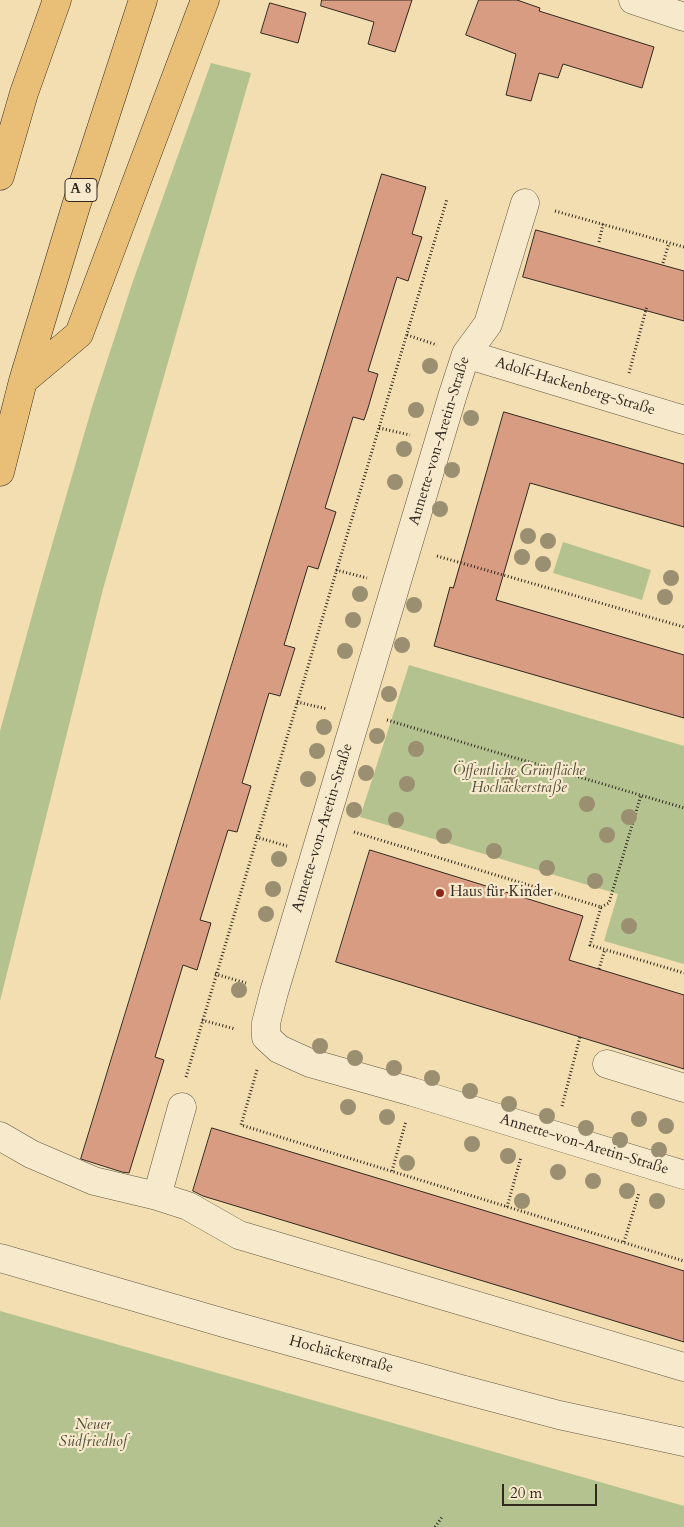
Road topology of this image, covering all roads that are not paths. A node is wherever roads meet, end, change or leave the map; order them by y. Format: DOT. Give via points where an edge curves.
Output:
graph roads {
  1 [pos="57,0"];
  2 [pos="143,0"];
  3 [pos="204,0"];
  4 [pos="633,0"];
  5 [pos="684,17"];
  6 [pos="0,176"];
  7 [pos="525,203"];
  8 [pos="466,354"];
  9 [pos="22,381"];
  10 [pos="684,420"];
  11 [pos="0,472"];
  12 [pos="607,1064"];
  13 [pos="684,1088"];
  14 [pos="182,1107"];
  15 [pos="0,1136"];
  16 [pos="684,1175"];
  17 [pos="157,1196"];
  18 [pos="0,1258"];
  19 [pos="684,1367"];
  20 [pos="684,1442"];
  1 -- 6 [label="highway" via="24,93"];
  2 -- 9 [label="highway, A 8"];
  3 -- 9 [label="highway" via="79,334"];
  4 -- 5 [label="street"];
  7 -- 8 [label="street, Annette-von-Aretin-Straße" via="488,324"];
  8 -- 10 [label="street, Adolf-Hackenberg-Straße"];
  8 -- 16 [label="street, Annette-von-Aretin-Straße" via="274,992 266,1022 266,1037 279,1049 310,1062"];
  9 -- 11 [label="highway, A 8"];
  12 -- 13 [label="street"];
  14 -- 17 [label="street"];
  15 -- 17 [label="street" via="31,1154 94,1181"];
  17 -- 19 [label="street" via="188,1206 240,1235"];
  18 -- 20 [label="street, Hochäckerstraße" via="457,1388"];
}
